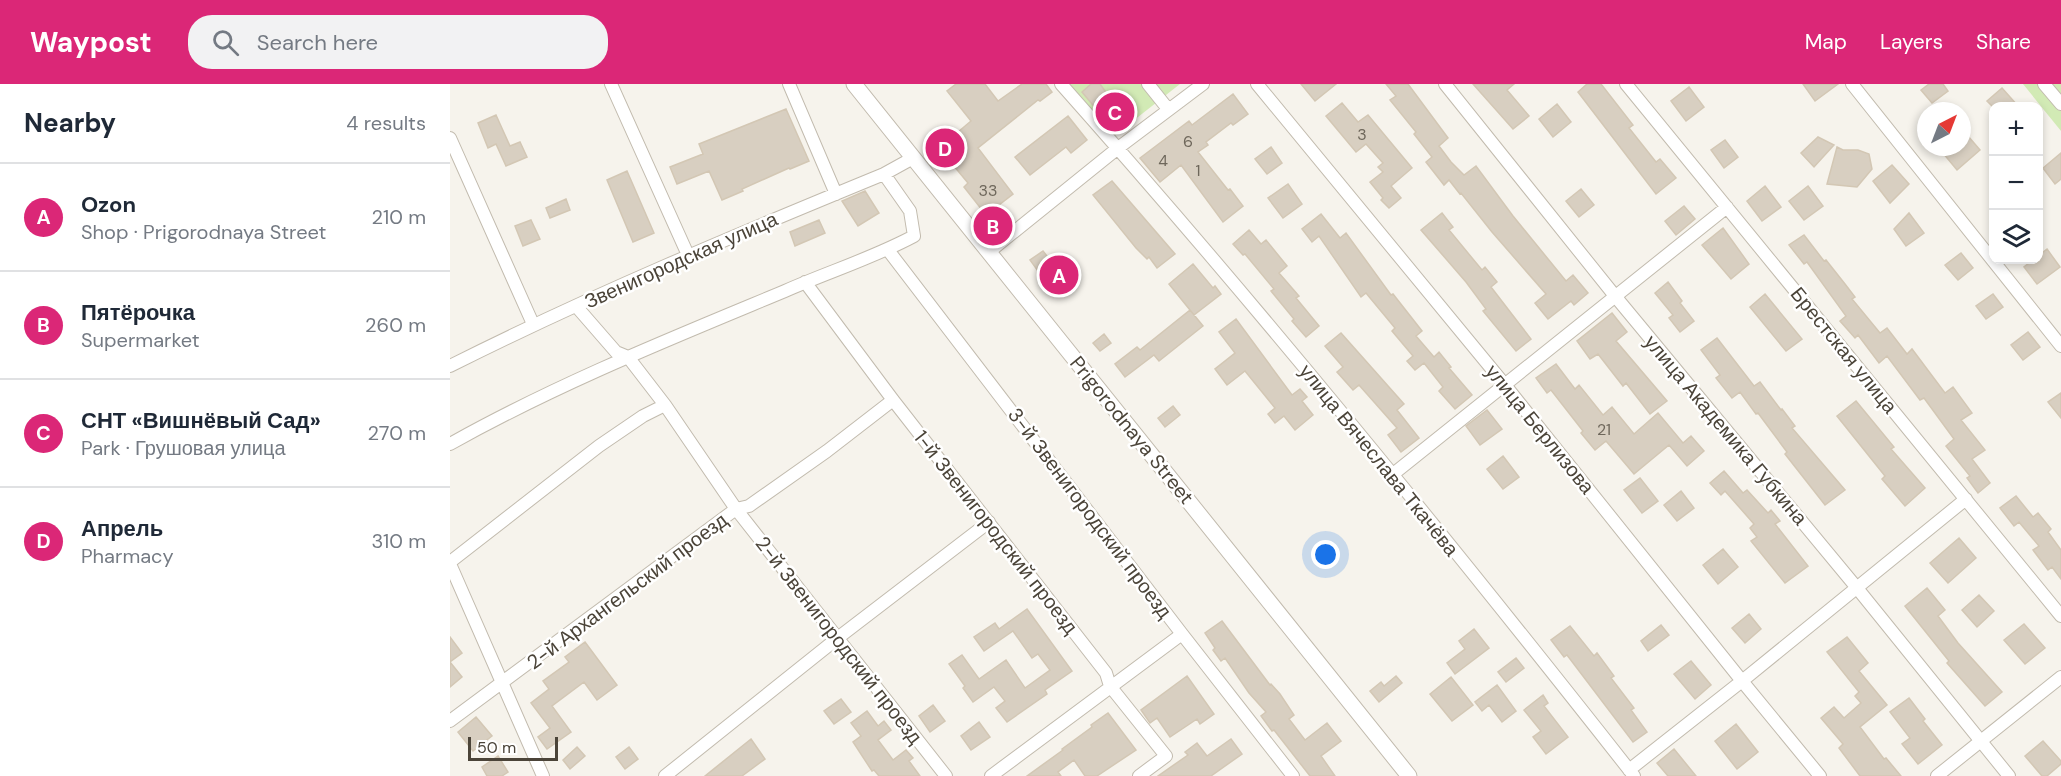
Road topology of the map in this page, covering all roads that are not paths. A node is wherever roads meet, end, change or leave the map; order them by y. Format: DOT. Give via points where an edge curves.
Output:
graph roads {
  1 [pos="611,84"];
  2 [pos="789,84"];
  3 [pos="854,84"];
  4 [pos="1061,84"];
  5 [pos="1148,84"];
  6 [pos="1203,84"];
  7 [pos="1257,84"];
  8 [pos="1445,84"];
  9 [pos="1626,84"];
  10 [pos="1852,84"];
  11 [pos="2047,85"];
  12 [pos="2061,104"];
  13 [pos="1168,109"];
  14 [pos="450,138"];
  15 [pos="1118,148"];
  16 [pos="913,158"];
  17 [pos="884,174"];
  18 [pos="836,194"];
  19 [pos="1727,207"];
  20 [pos="888,250"];
  21 [pos="989,252"];
  22 [pos="688,255"];
  23 [pos="805,282"];
  24 [pos="1615,296"];
  25 [pos="576,306"];
  26 [pos="533,324"];
  27 [pos="2061,346"];
  28 [pos="628,357"];
  29 [pos="450,366"];
  30 [pos="1505,385"];
  31 [pos="893,400"];
  32 [pos="665,405"];
  33 [pos="450,444"];
  34 [pos="1392,475"];
  35 [pos="1966,499"];
  36 [pos="736,509"];
  37 [pos="989,522"];
  38 [pos="450,563"];
  39 [pos="1857,588"];
  40 [pos="2061,616"];
  41 [pos="1182,634"];
  42 [pos="839,637"];
  43 [pos="2061,676"];
  44 [pos="1742,681"];
  45 [pos="503,683"];
  46 [pos="1110,686"];
  47 [pos="450,721"];
  48 [pos="1980,742"];
  49 [pos="1631,773"];
  50 [pos="1290,775"];
  51 [pos="543,776"];
  52 [pos="665,776"];
  53 [pos="945,776"];
  54 [pos="991,776"];
  55 [pos="1139,776"];
  56 [pos="1409,776"];
  57 [pos="1820,776"];
  58 [pos="1936,776"];
  59 [pos="2009,776"];
  1 -- 22 [label="street"];
  2 -- 18 [label="street"];
  3 -- 16 [label="street, Prigorodnaya Street"];
  4 -- 15 [label="street, улица Вячеслава Ткачёва"];
  5 -- 13 [label="street"];
  6 -- 13 [label="street"];
  7 -- 30 [label="street, улица Берлизова"];
  8 -- 24 [label="street, улица Академика Губкина"];
  9 -- 19 [label="street, Брестская улица"];
  10 -- 27 [label="street"];
  11 -- 12 [label="street"];
  13 -- 15 [label="street"];
  14 -- 26 [label="street"];
  15 -- 21 [label="street"];
  15 -- 34 [label="street, улица Вячеслава Ткачёва"];
  16 -- 17 [label="street, Звенигородская улица"];
  16 -- 21 [label="street, Prigorodnaya Street"];
  17 -- 18 [label="street, Звенигородская улица"];
  17 -- 20 [label="street" via="910,211 915,236"];
  18 -- 22 [label="street, Звенигородская улица"];
  19 -- 24 [label="street"];
  19 -- 35 [label="street, Брестская улица"];
  20 -- 23 [label="street"];
  20 -- 41 [label="street, 3-й Звенигородский проезд"];
  21 -- 56 [label="street, Prigorodnaya Street"];
  22 -- 25 [label="street, Звенигородская улица"];
  23 -- 28 [label="street"];
  23 -- 31 [label="street, 1-й Звенигородский проезд"];
  24 -- 30 [label="street"];
  24 -- 39 [label="street, улица Академика Губкина"];
  25 -- 26 [label="street, Звенигородская улица"];
  25 -- 28 [label="street, 2-й Звенигородский проезд" via="616,352"];
  26 -- 29 [label="street, Звенигородская улица"];
  28 -- 32 [label="street, 2-й Звенигородский проезд"];
  28 -- 33 [label="street" via="490,421"];
  30 -- 34 [label="street"];
  30 -- 44 [label="street, улица Берлизова"];
  31 -- 36 [label="street, 2-й Архангельский проезд" via="749,506"];
  31 -- 37 [label="street, 1-й Звенигородский проезд"];
  32 -- 36 [label="street, 2-й Звенигородский проезд"];
  32 -- 38 [label="street" via="599,446"];
  34 -- 49 [label="street, улица Вячеслава Ткачёва"];
  35 -- 39 [label="street"];
  35 -- 40 [label="street, Брестская улица"];
  36 -- 42 [label="street, 2-й Звенигородский проезд"];
  36 -- 45 [label="street, 2-й Архангельский проезд"];
  37 -- 42 [label="street"];
  37 -- 46 [label="street, 1-й Звенигородский проезд" via="1106,674"];
  38 -- 45 [label="street"];
  39 -- 44 [label="street"];
  39 -- 48 [label="street, улица Академика Губкина"];
  41 -- 46 [label="street"];
  41 -- 50 [label="street, 3-й Звенигородский проезд"];
  42 -- 52 [label="street"];
  42 -- 53 [label="street, 2-й Звенигородский проезд"];
  43 -- 48 [label="street"];
  44 -- 49 [label="street"];
  44 -- 57 [label="street, улица Берлизова"];
  45 -- 47 [label="street, 2-й Архангельский проезд"];
  45 -- 51 [label="street"];
  46 -- 54 [label="street"];
  46 -- 55 [label="street, 1-й Звенигородский проезд" via="1166,756"];
  48 -- 58 [label="street"];
  48 -- 59 [label="street, улица Академика Губкина"];
}
